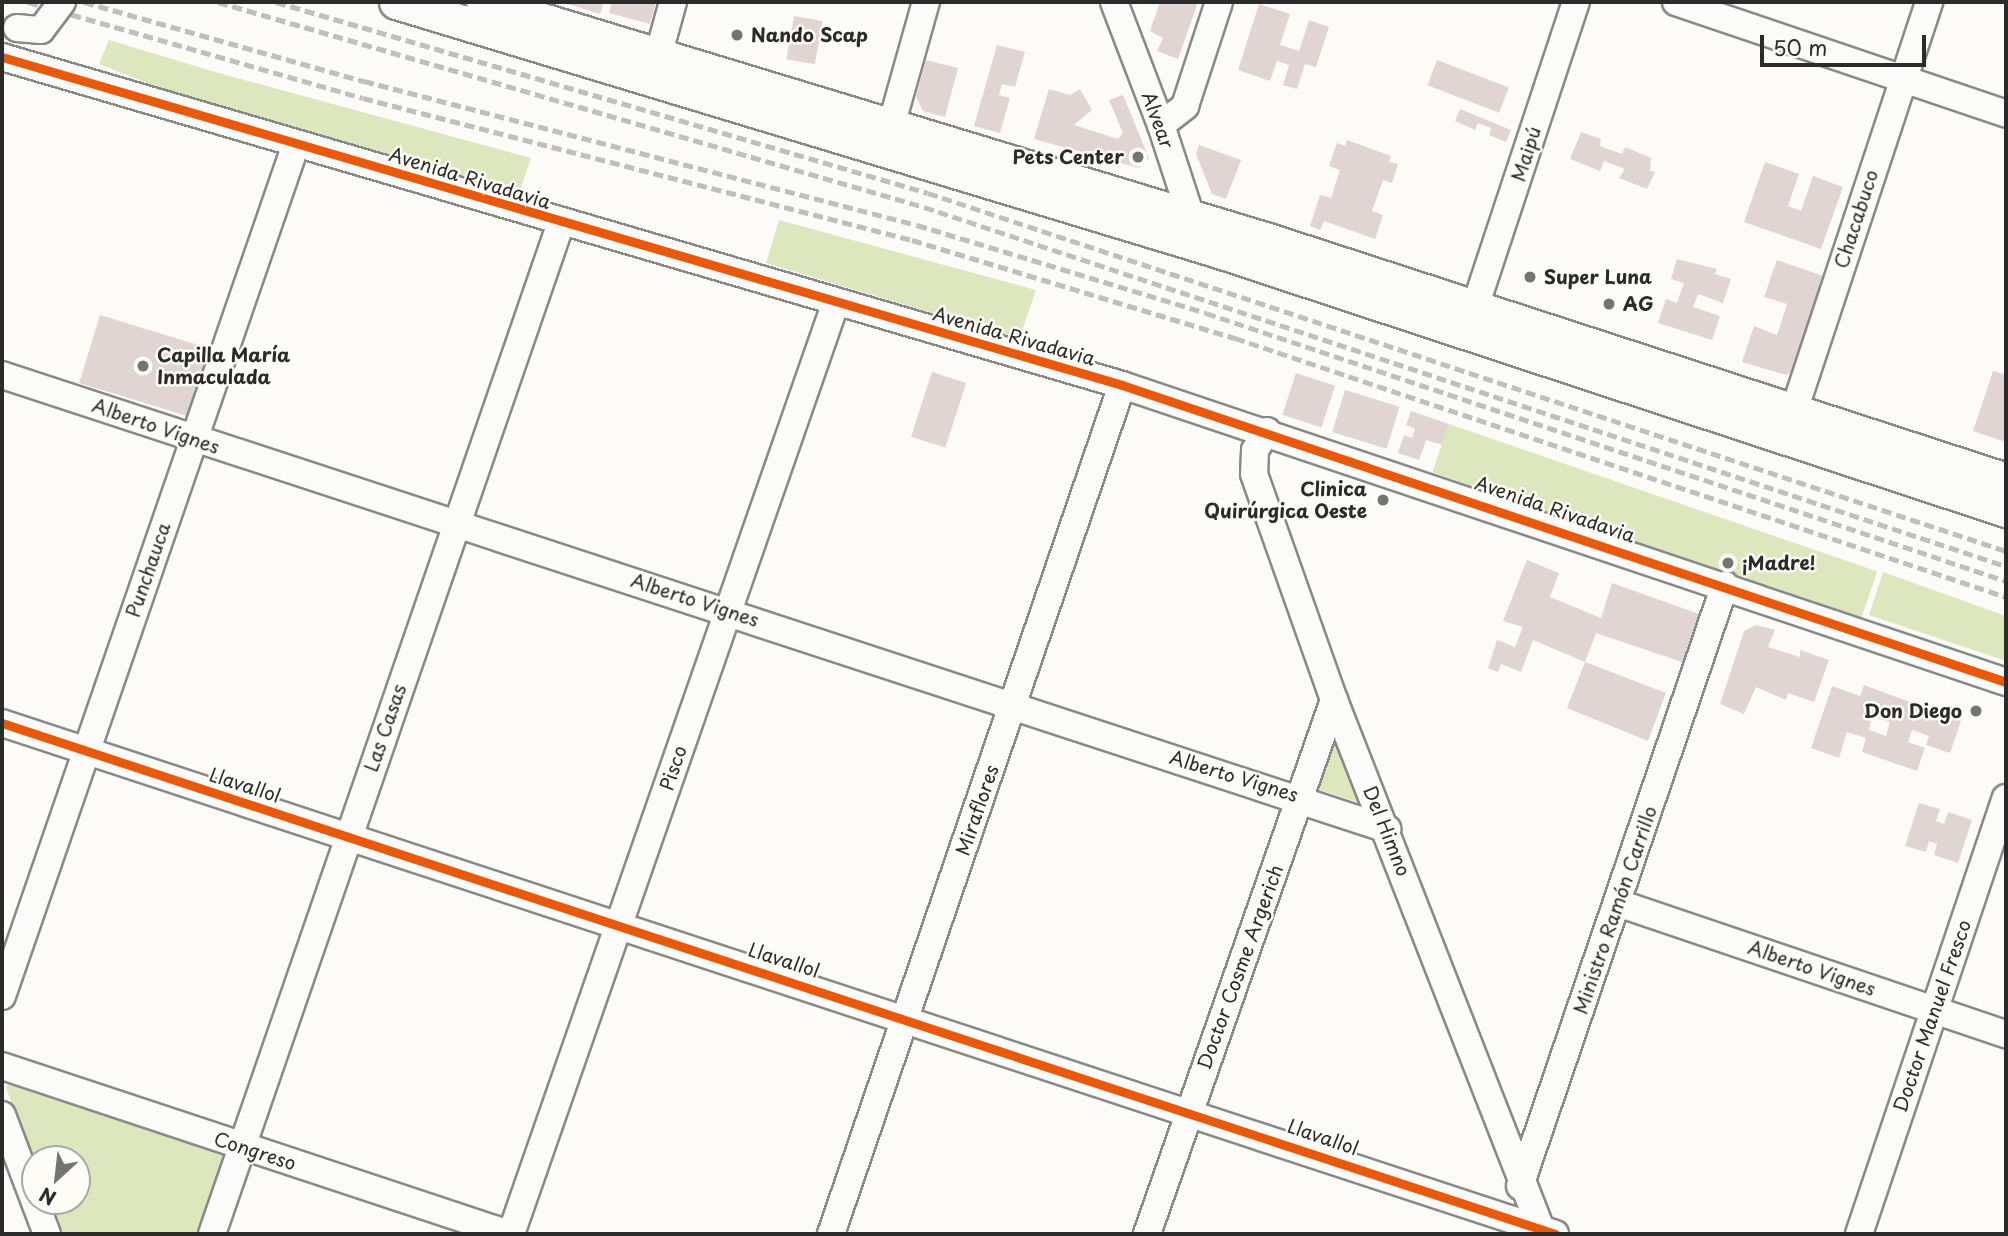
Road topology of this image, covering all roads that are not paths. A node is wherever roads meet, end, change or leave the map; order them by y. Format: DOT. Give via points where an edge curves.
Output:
graph roads {
  1 [pos="62,2"];
  2 [pos="396,2"];
  3 [pos="483,2"];
  4 [pos="673,2"];
  5 [pos="926,2"];
  6 [pos="1114,2"];
  7 [pos="1219,2"];
  8 [pos="1576,2"];
  9 [pos="1676,2"];
  10 [pos="1929,2"];
  11 [pos="2,23"];
  12 [pos="2,57"];
  13 [pos="655,65"];
  14 [pos="1902,78"];
  15 [pos="2006,114"];
  16 [pos="1161,125"];
  17 [pos="889,137"];
  18 [pos="296,144"];
  19 [pos="561,223"];
  20 [pos="1188,229"];
  21 [pos="836,302"];
  22 [pos="1475,307"];
  23 [pos="2,376"];
  24 [pos="1122,385"];
  25 [pos="1790,423"];
  26 [pos="1267,432"];
  27 [pos="192,439"];
  28 [pos="2006,480"];
  29 [pos="2006,510"];
  30 [pos="456,524"];
  31 [pos="1726,585"];
  32 [pos="728,609"];
  33 [pos="2006,682"];
  34 [pos="1334,700"];
  35 [pos="1013,708"];
  36 [pos="2,723"];
  37 [pos="87,751"];
  38 [pos="1301,797"];
  39 [pos="2006,797"];
  40 [pos="1387,829"];
  41 [pos="347,836"];
  42 [pos="1618,903"];
  43 [pos="618,925"];
  44 [pos="2,996"];
  45 [pos="1934,1009"];
  46 [pos="905,1017"];
  47 [pos="2006,1034"];
  48 [pos="2,1066"];
  49 [pos="1189,1111"];
  50 [pos="2,1115"];
  51 [pos="242,1147"];
  52 [pos="1522,1180"];
  53 [pos="1506,1226"];
  54 [pos="1548,1232"];
  55 [pos="47,1234"];
  56 [pos="212,1234"];
  57 [pos="510,1234"];
  58 [pos="831,1234"];
  59 [pos="1147,1234"];
  60 [pos="1859,1234"];
  1 -- 11 [label="street, bridge" via="55,18 41,30"];
  2 -- 13 [label="main road"];
  3 -- 13 [label="main road"];
  4 -- 13 [label="street"];
  5 -- 17 [label="street"];
  6 -- 16 [label="street, Alvear"];
  7 -- 16 [label="street" via="1185,106"];
  8 -- 22 [label="street, Maipú"];
  9 -- 14 [label="street"];
  10 -- 14 [label="street, Chacabuco"];
  12 -- 18 [label="street, Avenida Rivadavia"];
  13 -- 17 [label="main road"];
  14 -- 15 [label="street"];
  14 -- 25 [label="street, Chacabuco"];
  16 -- 20 [label="street, Alvear"];
  17 -- 20 [label="main road"];
  18 -- 19 [label="street, Avenida Rivadavia"];
  18 -- 27 [label="street, Punchauca"];
  19 -- 21 [label="street, Avenida Rivadavia"];
  19 -- 30 [label="street, Las Casas"];
  20 -- 22 [label="main road"];
  20 -- 25 [label="main road"];
  21 -- 24 [label="street, Avenida Rivadavia"];
  21 -- 32 [label="street, Pisco"];
  22 -- 25 [label="main road"];
  23 -- 27 [label="street, Alberto Vignes"];
  24 -- 26 [label="street, Avenida Rivadavia"];
  24 -- 35 [label="street, Miraflores"];
  25 -- 28 [label="main road"];
  25 -- 29 [label="main road"];
  26 -- 31 [label="street, Avenida Rivadavia"];
  26 -- 34 [label="street, Del Himno" via="1255,450 1254,474"];
  27 -- 30 [label="street, Alberto Vignes"];
  27 -- 37 [label="street, Punchauca"];
  30 -- 32 [label="street, Alberto Vignes"];
  30 -- 41 [label="street, Las Casas"];
  31 -- 33 [label="street, Avenida Rivadavia"];
  31 -- 42 [label="street, Ministro Ramón Carrillo"];
  32 -- 35 [label="street, Alberto Vignes"];
  32 -- 43 [label="street, Pisco"];
  34 -- 38 [label="street, Doctor Cosme Argerich"];
  34 -- 40 [label="street, Del Himno"];
  35 -- 38 [label="street, Alberto Vignes"];
  35 -- 46 [label="street, Miraflores"];
  36 -- 37 [label="street, Llavallol"];
  37 -- 41 [label="street, Llavallol"];
  37 -- 44 [label="street, Punchauca"];
  38 -- 40 [label="street, Alberto Vignes"];
  38 -- 49 [label="street, Doctor Cosme Argerich"];
  39 -- 45 [label="street, Doctor Manuel Fresco"];
  40 -- 52 [label="street, Del Himno"];
  41 -- 43 [label="street, Llavallol"];
  41 -- 51 [label="street, Las Casas"];
  42 -- 45 [label="street, Alberto Vignes"];
  42 -- 52 [label="street, Ministro Ramón Carrillo"];
  43 -- 46 [label="street, Llavallol"];
  43 -- 57 [label="street, Pisco"];
  45 -- 47 [label="street, Alberto Vignes"];
  45 -- 60 [label="street, Doctor Manuel Fresco"];
  46 -- 49 [label="street, Llavallol"];
  46 -- 58 [label="street, Miraflores"];
  48 -- 51 [label="street, Congreso"];
  49 -- 53 [label="street, Llavallol"];
  49 -- 59 [label="street, Doctor Cosme Argerich"];
  50 -- 55 [label="street"];
  51 -- 56 [label="street, Las Casas"];
  51 -- 57 [label="street, Congreso"];
  52 -- 53 [label="street, Ministro Ramón Carrillo"];
  52 -- 54 [label="street, Del Himno"];
  53 -- 54 [label="street, Llavallol"];
}
